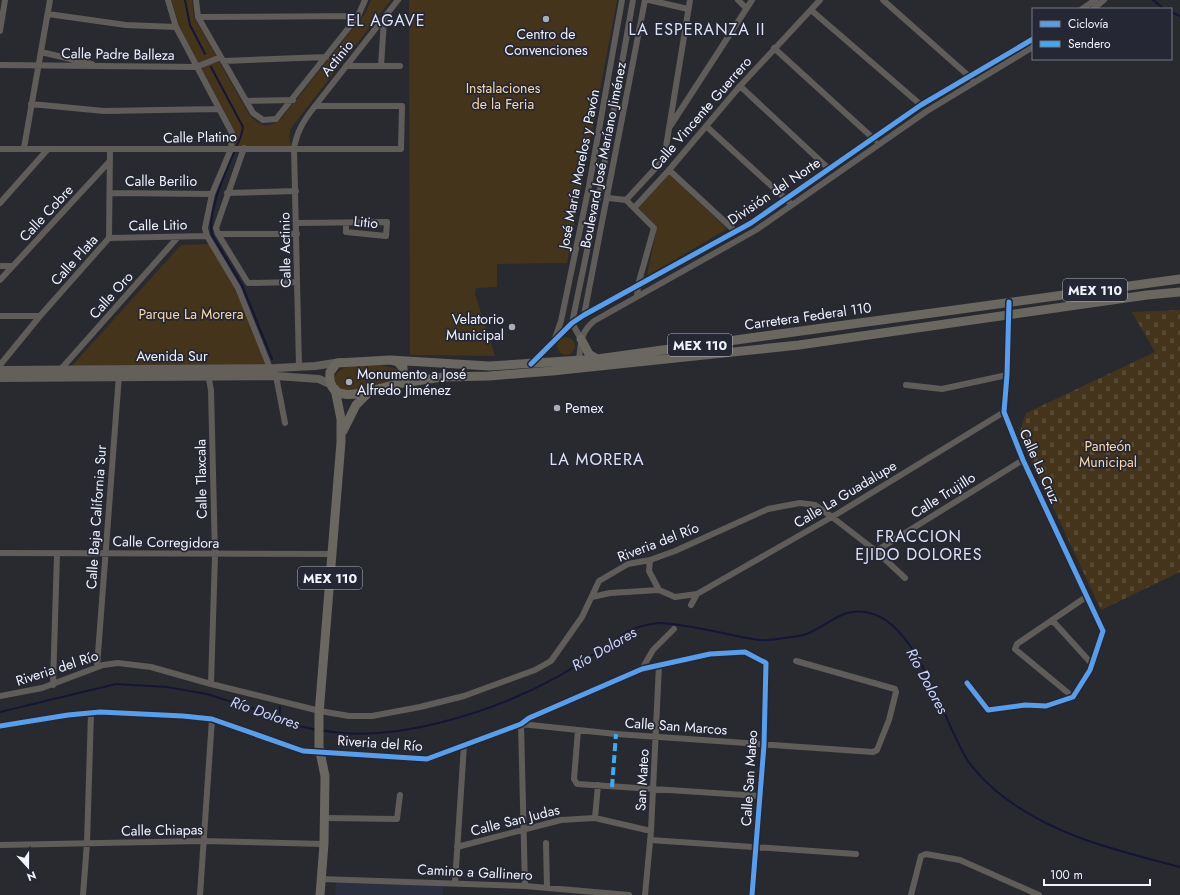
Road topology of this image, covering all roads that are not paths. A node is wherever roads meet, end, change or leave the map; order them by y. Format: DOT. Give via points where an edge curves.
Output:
graph roads {
  1 [pos="5,0"];
  2 [pos="50,0"];
  3 [pos="168,0"];
  4 [pos="196,0"];
  5 [pos="366,0"];
  6 [pos="398,0"];
  7 [pos="622,0"];
  8 [pos="633,0"];
  9 [pos="645,0"];
  10 [pos="649,0"];
  11 [pos="690,0"];
  12 [pos="738,0"];
  13 [pos="752,0"];
  14 [pos="820,0"];
  15 [pos="883,0"];
  16 [pos="1095,0"];
  17 [pos="1104,0"];
  18 [pos="746,8"];
  19 [pos="1083,8"];
  20 [pos="1094,8"];
  21 [pos="688,9"];
  22 [pos="812,10"];
  23 [pos="48,14"];
  24 [pos="358,16"];
  25 [pos="198,17"];
  26 [pos="384,20"];
  27 [pos="0,23"];
  28 [pos="176,27"];
  29 [pos="0,31"];
  30 [pos="1032,40"];
  31 [pos="774,48"];
  32 [pos="1032,48"];
  33 [pos="41,52"];
  34 [pos="326,57"];
  35 [pos="222,59"];
  36 [pos="0,65"];
  37 [pos="39,65"];
  38 [pos="104,66"];
  39 [pos="346,66"];
  40 [pos="381,66"];
  41 [pos="400,66"];
  42 [pos="196,67"];
  43 [pos="969,76"];
  44 [pos="974,82"];
  45 [pos="740,86"];
  46 [pos="293,100"];
  47 [pos="246,101"];
  48 [pos="31,104"];
  49 [pos="922,105"];
  50 [pos="315,106"];
  51 [pos="218,109"];
  52 [pos="706,126"];
  53 [pos="669,128"];
  54 [pos="297,134"];
  55 [pos="874,138"];
  56 [pos="879,143"];
  57 [pos="24,148"];
  58 [pos="294,148"];
  59 [pos="0,149"];
  60 [pos="48,149"];
  61 [pos="232,149"];
  62 [pos="242,149"];
  63 [pos="110,150"];
  64 [pos="109,162"];
  65 [pos="828,169"];
  66 [pos="669,170"];
  67 [pos="296,190"];
  68 [pos="110,193"];
  69 [pos="227,193"];
  70 [pos="212,194"];
  71 [pos="608,198"];
  72 [pos="786,199"];
  73 [pos="626,200"];
  74 [pos="0,203"];
  75 [pos="792,205"];
  76 [pos="634,208"];
  77 [pos="346,222"];
  78 [pos="296,223"];
  79 [pos="736,232"];
  80 [pos="218,234"];
  81 [pos="296,234"];
  82 [pos="207,236"];
  83 [pos="178,237"];
  84 [pos="109,238"];
  85 [pos="0,266"];
  86 [pos="12,266"];
  87 [pos="1180,279"];
  88 [pos="0,280"];
  89 [pos="297,282"];
  90 [pos="638,285"];
  91 [pos="1180,292"];
  92 [pos="637,296"];
  93 [pos="1009,302"];
  94 [pos="584,315"];
  95 [pos="1010,315"];
  96 [pos="0,316"];
  97 [pos="40,316"];
  98 [pos="572,323"];
  99 [pos="581,339"];
  100 [pos="554,341"];
  101 [pos="597,359"];
  102 [pos="390,360"];
  103 [pos="579,360"];
  104 [pos="344,361"];
  105 [pos="531,364"];
  106 [pos="0,365"];
  107 [pos="285,367"];
  108 [pos="299,367"];
  109 [pos="270,368"];
  110 [pos="0,370"];
  111 [pos="61,370"];
  112 [pos="119,373"];
  113 [pos="208,373"];
  114 [pos="1007,375"];
  115 [pos="276,376"];
  116 [pos="285,376"];
  117 [pos="489,376"];
  118 [pos="0,378"];
  119 [pos="396,384"];
  120 [pos="906,385"];
  121 [pos="333,387"];
  122 [pos="370,391"];
  123 [pos="1004,412"];
  124 [pos="285,423"];
  125 [pos="341,442"];
  126 [pos="1023,460"];
  127 [pos="832,517"];
  128 [pos="876,551"];
  129 [pos="0,554"];
  130 [pos="57,554"];
  131 [pos="106,554"];
  132 [pos="332,554"];
  133 [pos="214,555"];
  134 [pos="650,560"];
  135 [pos="905,578"];
  136 [pos="659,590"];
  137 [pos="697,594"];
  138 [pos="592,597"];
  139 [pos="1086,597"];
  140 [pos="691,605"];
  141 [pos="1052,620"];
  142 [pos="674,629"];
  143 [pos="796,661"];
  144 [pos="766,663"];
  145 [pos="1092,664"];
  146 [pos="660,665"];
  147 [pos="97,667"];
  148 [pos="642,669"];
  149 [pos="53,684"];
  150 [pos="211,684"];
  151 [pos="966,684"];
  152 [pos="0,696"];
  153 [pos="1073,697"];
  154 [pos="320,712"];
  155 [pos="90,713"];
  156 [pos="212,719"];
  157 [pos="521,724"];
  158 [pos="0,726"];
  159 [pos="578,730"];
  160 [pos="656,737"];
  161 [pos="464,745"];
  162 [pos="764,745"];
  163 [pos="319,749"];
  164 [pos="598,786"];
  165 [pos="653,789"];
  166 [pos="400,795"];
  167 [pos="760,796"];
  168 [pos="325,818"];
  169 [pos="595,818"];
  170 [pos="525,829"];
  171 [pos="651,831"];
  172 [pos="650,840"];
  173 [pos="204,841"];
  174 [pos="86,843"];
  175 [pos="546,843"];
  176 [pos="324,844"];
  177 [pos="0,845"];
  178 [pos="456,847"];
  179 [pos="756,847"];
  180 [pos="856,854"];
  181 [pos="320,878"];
  182 [pos="455,883"];
  183 [pos="525,886"];
  184 [pos="547,888"];
  185 [pos="83,895"];
  186 [pos="200,895"];
  187 [pos="320,895"];
  188 [pos="629,895"];
  189 [pos="645,895"];
  190 [pos="752,895"];
  191 [pos="911,895"];
  192 [pos="1039,895"];
  1 -- 27 [label="street"];
  2 -- 23 [label="street"];
  3 -- 28 [label="street"];
  4 -- 25 [label="street"];
  5 -- 24 [label="street"];
  6 -- 26 [label="street, Actinio"];
  7 -- 100 [label="street, José María Morelos y Pavón" via="589,186 561,321"];
  8 -- 98 [label="street, José María Morelos y Pavón" via="600,188"];
  9 -- 71 [label="street, Boulevard José Maríano Jiménez"];
  10 -- 21 [label="street"];
  11 -- 21 [label="street"];
  12 -- 18 [label="street"];
  13 -- 18 [label="street"];
  14 -- 22 [label="street, Calle Vincente Guerrero"];
  15 -- 43 [label="street"];
  16 -- 19 [label="street"];
  17 -- 20 [label="street"];
  18 -- 53 [label="street"];
  21 -- 53 [label="street"];
  22 -- 31 [label="street, Calle Vincente Guerrero"];
  22 -- 49 [label="street"];
  23 -- 28 [label="street" via="126,25"];
  23 -- 33 [label="street"];
  24 -- 25 [label="street"];
  24 -- 34 [label="street"];
  25 -- 35 [label="street"];
  26 -- 39 [label="street, Actinio"];
  26 -- 40 [label="street"];
  27 -- 29 [label="street"];
  28 -- 42 [label="street"];
  30 -- 43 [label="street, División del Norte"];
  31 -- 45 [label="street, Calle Vincente Guerrero"];
  31 -- 55 [label="street"];
  32 -- 44 [label="street, División del Norte"];
  33 -- 37 [label="street"];
  33 -- 38 [label="street"];
  34 -- 35 [label="street"];
  34 -- 46 [label="street"];
  35 -- 42 [label="street"];
  35 -- 47 [label="street"];
  36 -- 37 [label="street, Calle Padre Balleza"];
  37 -- 38 [label="street, Calle Padre Balleza"];
  37 -- 48 [label="street"];
  38 -- 42 [label="street, Calle Padre Balleza"];
  39 -- 40 [label="street"];
  39 -- 50 [label="street, Actinio"];
  40 -- 41 [label="street"];
  42 -- 51 [label="street"];
  43 -- 44 [label="street"];
  43 -- 49 [label="street, División del Norte"];
  44 -- 56 [label="street, División del Norte"];
  45 -- 52 [label="street, Calle Vincente Guerrero"];
  45 -- 65 [label="street"];
  46 -- 47 [label="street"];
  46 -- 47 [label="street" via="276,119 263,120 253,113"];
  48 -- 51 [label="street" via="104,111"];
  48 -- 57 [label="street"];
  49 -- 55 [label="street, División del Norte"];
  50 -- 54 [label="street, Actinio" via="302,122"];
  50 -- 58 [label="street, Calle Platino" via="402,106 401,149"];
  51 -- 61 [label="street" via="232,133"];
  52 -- 66 [label="street, Calle Vincente Guerrero"];
  52 -- 72 [label="street"];
  53 -- 73 [label="street" via="664,159"];
  54 -- 58 [label="street, Calle Actinio"];
  55 -- 56 [label="street"];
  55 -- 65 [label="street, División del Norte"];
  56 -- 75 [label="street, División del Norte"];
  57 -- 59 [label="street, Calle Platino"];
  57 -- 60 [label="street, Calle Platino"];
  58 -- 62 [label="street, Calle Platino"];
  58 -- 67 [label="street, Calle Actinio"];
  60 -- 63 [label="street, Calle Platino"];
  60 -- 74 [label="street"];
  61 -- 62 [label="street, Calle Platino"];
  61 -- 63 [label="street, Calle Platino"];
  61 -- 70 [label="street"];
  62 -- 69 [label="street"];
  63 -- 64 [label="street, Calle Plata"];
  64 -- 68 [label="street, Calle Plata"];
  64 -- 86 [label="street, Calle Cobre"];
  65 -- 72 [label="street, División del Norte"];
  66 -- 76 [label="street, Calle Vincente Guerrero"];
  66 -- 79 [label="street"];
  67 -- 69 [label="street"];
  67 -- 78 [label="street, Calle Actinio"];
  68 -- 70 [label="street, Calle Berilio"];
  68 -- 84 [label="street, Calle Plata"];
  69 -- 80 [label="street" via="216,228"];
  70 -- 82 [label="street" via="205,228"];
  71 -- 73 [label="street"];
  71 -- 94 [label="street, Boulevard José Maríano Jiménez"];
  72 -- 75 [label="street"];
  72 -- 79 [label="street, División del Norte"];
  73 -- 76 [label="street"];
  75 -- 92 [label="street, División del Norte" via="756,230"];
  76 -- 90 [label="street" via="654,228"];
  77 -- 77 [label="street, Litio" via="387,222 386,236 346,232"];
  77 -- 78 [label="street, Litio"];
  78 -- 81 [label="street, Calle Actinio"];
  79 -- 90 [label="street, División del Norte"];
  80 -- 81 [label="street"];
  80 -- 89 [label="street" via="248,283"];
  81 -- 89 [label="street, Calle Actinio"];
  82 -- 83 [label="street, Calle Litio"];
  82 -- 109 [label="street" via="238,288"];
  83 -- 84 [label="street, Calle Litio"];
  83 -- 111 [label="street, Calle Oro"];
  84 -- 97 [label="street, Calle Plata"];
  85 -- 86 [label="street"];
  86 -- 88 [label="street, Calle Cobre"];
  87 -- 93 [label="main road, Carretera Federal 110 / MEX 110"];
  89 -- 108 [label="street, Calle Actinio"];
  90 -- 92 [label="street"];
  90 -- 94 [label="street, División del Norte"];
  91 -- 95 [label="main road, Carretera Federal 110 / MEX 110"];
  92 -- 99 [label="street, División del Norte" via="594,321 585,329"];
  93 -- 95 [label="street, Calle La Cruz"];
  93 -- 101 [label="main road, Carretera Federal 110 / MEX 110"];
  94 -- 98 [label="street, División del Norte"];
  95 -- 114 [label="street, Calle La Cruz"];
  95 -- 117 [label="main road, Carretera Federal 110 / MEX 110" via="799,345"];
  96 -- 97 [label="street"];
  97 -- 106 [label="street, Calle Plata"];
  98 -- 99 [label="street"];
  98 -- 100 [label="street, División del Norte"];
  99 -- 101 [label="main road" via="589,354"];
  99 -- 103 [label="street, División del Norte"];
  100 -- 105 [label="street, División del Norte"];
  101 -- 103 [label="main road, Carretera Federal 110 / MEX 110"];
  102 -- 104 [label="main road, MEX 110"];
  102 -- 105 [label="main road, Carretera Federal 110 / MEX 110" via="489,366"];
  102 -- 119 [label="main road" via="398,362 403,368 403,378"];
  103 -- 105 [label="main road, Carretera Federal 110 / MEX 110"];
  103 -- 117 [label="main road" via="571,366 501,372"];
  104 -- 108 [label="main road, Avenida Sur"];
  104 -- 121 [label="main road, MEX 110" via="338,363 330,372"];
  107 -- 108 [label="main road, Avenida Sur"];
  107 -- 109 [label="main road, Avenida Sur"];
  107 -- 116 [label="main road"];
  109 -- 113 [label="main road, Avenida Sur"];
  110 -- 111 [label="main road, Avenida Sur"];
  111 -- 112 [label="main road, Avenida Sur"];
  112 -- 113 [label="main road, Avenida Sur"];
  112 -- 118 [label="main road, Avenida Sur"];
  112 -- 131 [label="street, Calle Baja California Sur"];
  113 -- 115 [label="main road, Avenida Sur"];
  113 -- 133 [label="street, Calle Tlaxcala" via="211,390"];
  114 -- 120 [label="street" via="942,389"];
  114 -- 123 [label="street, Calle La Cruz"];
  115 -- 116 [label="main road, Avenida Sur"];
  115 -- 124 [label="street"];
  116 -- 121 [label="main road, Avenida Sur" via="319,379"];
  117 -- 119 [label="main road, Carretera Federal 110 / MEX 110" via="443,377"];
  119 -- 122 [label="main road, MEX 110"];
  121 -- 122 [label="main road, MEX 110" via="341,394 347,395"];
  121 -- 125 [label="main road, MEX 110" via="341,412"];
  122 -- 125 [label="main road, MEX 110" via="356,405 347,421"];
  123 -- 126 [label="street, Calle La Cruz"];
  123 -- 127 [label="street, Calle La Guadalupe"];
  125 -- 132 [label="main road, MEX 110"];
  126 -- 128 [label="street, Calle Trujillo"];
  126 -- 139 [label="street, Calle La Cruz"];
  127 -- 128 [label="street, Riveria del Río"];
  127 -- 134 [label="street, Riveria del Río" via="815,505 800,503 768,509"];
  127 -- 137 [label="street, Calle La Guadalupe"];
  128 -- 135 [label="street, Riveria del Río"];
  129 -- 130 [label="street, Calle Corregidora"];
  130 -- 131 [label="street, Calle Corregidora"];
  130 -- 149 [label="street"];
  131 -- 133 [label="street, Calle Corregidora"];
  131 -- 147 [label="street, Calle Baja California Sur"];
  132 -- 133 [label="street, Calle Corregidora"];
  132 -- 154 [label="main road, MEX 110"];
  133 -- 150 [label="street, Calle Tlaxcala"];
  134 -- 136 [label="street" via="649,571"];
  134 -- 138 [label="street, Riveria del Río" via="628,564 599,581"];
  136 -- 137 [label="street" via="675,597"];
  136 -- 138 [label="street" via="610,592"];
  137 -- 140 [label="street"];
  138 -- 154 [label="street, Riveria del Río" via="582,617 551,661 534,670 464,696 372,716"];
  139 -- 141 [label="street"];
  139 -- 145 [label="street, Calle La Cruz" via="1103,631"];
  141 -- 145 [label="street"];
  141 -- 153 [label="street" via="1017,644 1015,649"];
  142 -- 148 [label="street" via="653,650"];
  143 -- 162 [label="street, Calle San Marcos" via="895,689 888,720 877,750 873,752"];
  144 -- 146 [label="street, Riveria del Río" via="744,652 710,654"];
  144 -- 162 [label="street, Calle San Mateo"];
  145 -- 153 [label="street"];
  146 -- 148 [label="street, Riveria del Río"];
  146 -- 160 [label="street, San Mateo"];
  147 -- 149 [label="street, Riveria del Río"];
  147 -- 150 [label="street, Riveria del Río" via="118,663 151,667"];
  148 -- 157 [label="street, Riveria del Río" via="529,718"];
  149 -- 152 [label="street, Riveria del Río" via="24,693"];
  150 -- 154 [label="street, Riveria del Río"];
  151 -- 153 [label="street" via="988,710 1025,705 1046,706"];
  154 -- 163 [label="main road, MEX 110"];
  155 -- 156 [label="street, Riveria del Río" via="132,713"];
  155 -- 158 [label="street, Riveria del Río"];
  155 -- 174 [label="street"];
  156 -- 163 [label="street, Riveria del Río" via="303,751"];
  156 -- 173 [label="street"];
  157 -- 159 [label="street, Calle San Marcos"];
  157 -- 161 [label="street, Riveria del Río"];
  157 -- 170 [label="street"];
  159 -- 160 [label="street, Calle San Marcos"];
  159 -- 164 [label="street" via="574,779 578,784"];
  160 -- 162 [label="street, Calle San Marcos"];
  160 -- 165 [label="street, San Mateo"];
  161 -- 163 [label="street, Riveria del Río" via="427,759"];
  161 -- 178 [label="street"];
  162 -- 167 [label="street, Calle San Mateo"];
  163 -- 168 [label="main road, MEX 110" via="326,776"];
  164 -- 165 [label="street"];
  164 -- 169 [label="street"];
  165 -- 167 [label="street"];
  165 -- 171 [label="street, San Mateo"];
  166 -- 168 [label="street" via="397,819"];
  167 -- 179 [label="street, Calle San Mateo"];
  168 -- 176 [label="main road, MEX 110"];
  169 -- 170 [label="street, Calle San Judas" via="561,820"];
  169 -- 171 [label="street, Calle San Judas"];
  170 -- 178 [label="street, Calle San Judas"];
  170 -- 183 [label="street"];
  171 -- 172 [label="street, San Mateo"];
  172 -- 179 [label="street"];
  172 -- 189 [label="street, San Mateo"];
  173 -- 174 [label="street, Calle Chiapas"];
  173 -- 176 [label="street, Calle Chiapas"];
  173 -- 186 [label="street"];
  174 -- 177 [label="street, Calle Chiapas"];
  174 -- 185 [label="street"];
  175 -- 184 [label="street"];
  176 -- 181 [label="main road, MEX 110"];
  178 -- 182 [label="street"];
  179 -- 180 [label="street"];
  179 -- 190 [label="street, Calle San Mateo"];
  181 -- 182 [label="street, Camino a Gallinero"];
  181 -- 187 [label="main road, MEX 110"];
  182 -- 183 [label="street, Camino a Gallinero"];
  183 -- 184 [label="street, Camino a Gallinero"];
  184 -- 188 [label="street, Camino a Gallinero"];
  191 -- 192 [label="street" via="921,856 926,854 960,860"];
}
